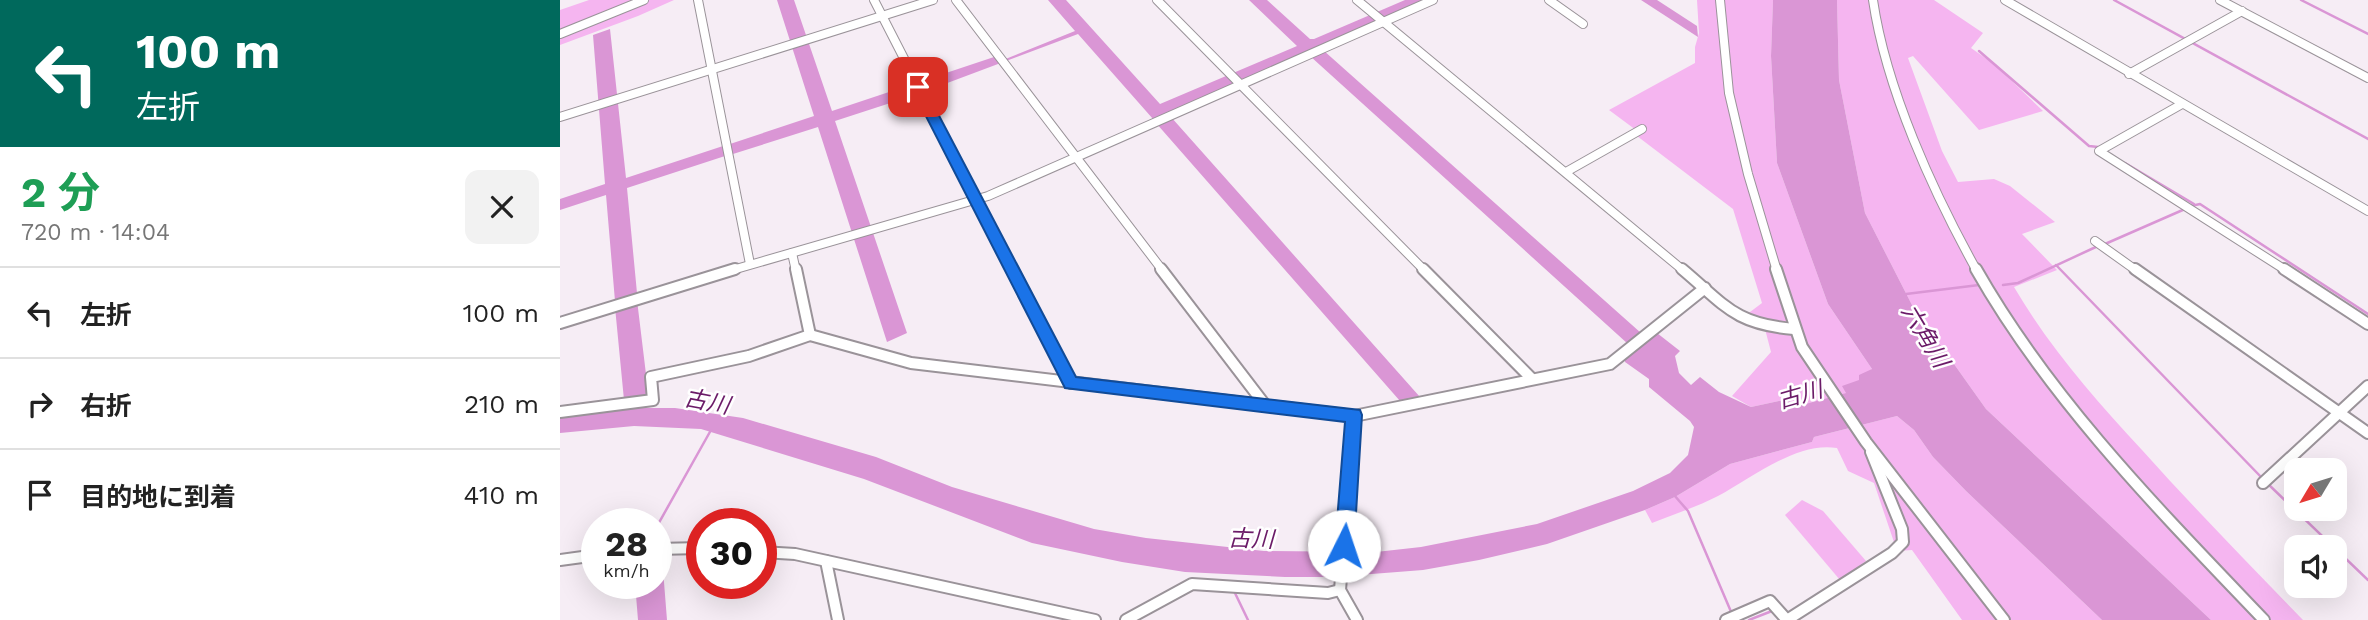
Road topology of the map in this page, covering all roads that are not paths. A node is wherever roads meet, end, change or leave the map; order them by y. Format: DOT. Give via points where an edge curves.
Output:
graph roads {
  1 [pos="644,0"];
  2 [pos="698,0"];
  3 [pos="874,0"];
  4 [pos="933,0"];
  5 [pos="956,0"];
  6 [pos="1157,0"];
  7 [pos="1357,0"];
  8 [pos="1433,0"];
  9 [pos="1549,0"];
  10 [pos="1720,0"];
  11 [pos="1872,0"];
  12 [pos="2005,0"];
  13 [pos="2220,0"];
  14 [pos="2242,12"];
  15 [pos="882,17"];
  16 [pos="1379,18"];
  17 [pos="1583,24"];
  18 [pos="560,34"];
  19 [pos="712,71"];
  20 [pos="2129,74"];
  21 [pos="2368,78"];
  22 [pos="1236,80"];
  23 [pos="2182,104"];
  24 [pos="560,117"];
  25 [pos="1642,129"];
  26 [pos="1076,157"];
  27 [pos="1566,172"];
  28 [pos="976,200"];
  29 [pos="2368,211"];
  30 [pos="2095,241"];
  31 [pos="792,253"];
  32 [pos="750,264"];
  33 [pos="1705,288"];
  34 [pos="560,323"];
  35 [pos="2368,324"];
  36 [pos="1794,329"];
  37 [pos="810,335"];
  38 [pos="1531,378"];
  39 [pos="1071,383"];
  40 [pos="2368,386"];
  41 [pos="1265,405"];
  42 [pos="560,412"];
  43 [pos="2338,412"];
  44 [pos="1354,415"];
  45 [pos="2368,433"];
  46 [pos="1866,442"];
  47 [pos="2265,481"];
  48 [pos="777,553"];
  49 [pos="581,557"];
  50 [pos="560,560"];
  51 [pos="826,561"];
  52 [pos="1341,584"];
  53 [pos="1731,618"];
  54 [pos="838,620"];
  55 [pos="1095,620"];
  56 [pos="1128,620"];
  57 [pos="1357,620"];
  58 [pos="1787,620"];
  59 [pos="2004,620"];
  60 [pos="2264,620"];
  1 -- 18 [label="street"];
  2 -- 19 [label="street"];
  3 -- 15 [label="street"];
  4 -- 15 [label="street"];
  5 -- 26 [label="street"];
  6 -- 22 [label="street"];
  7 -- 16 [label="street"];
  8 -- 16 [label="street"];
  9 -- 17 [label="street"];
  10 -- 36 [label="street" via="1728,93"];
  11 -- 60 [label="street" via="1888,65 1924,161 2002,312 2034,360 2102,442"];
  12 -- 20 [label="street"];
  13 -- 14 [label="street"];
  14 -- 20 [label="street"];
  14 -- 21 [label="street"];
  15 -- 19 [label="street"];
  15 -- 28 [label="street"];
  16 -- 22 [label="street" via="1315,51"];
  16 -- 27 [label="street"];
  19 -- 24 [label="street"];
  19 -- 32 [label="street"];
  20 -- 23 [label="street"];
  22 -- 26 [label="street"];
  22 -- 38 [label="street"];
  23 -- 29 [label="street"];
  23 -- 35 [label="street" via="2103,150"];
  25 -- 27 [label="street"];
  26 -- 28 [label="street"];
  26 -- 41 [label="street"];
  27 -- 33 [label="street"];
  28 -- 31 [label="street"];
  28 -- 39 [label="street"];
  30 -- 43 [label="street"];
  31 -- 32 [label="street"];
  31 -- 37 [label="street"];
  32 -- 34 [label="street"];
  33 -- 36 [label="street" via="1740,319"];
  33 -- 38 [label="street" via="1610,364"];
  36 -- 46 [label="street"];
  37 -- 39 [label="street" via="911,363"];
  37 -- 42 [label="street" via="750,356 651,376 653,400"];
  38 -- 44 [label="street"];
  39 -- 41 [label="street"];
  40 -- 43 [label="street"];
  41 -- 44 [label="street"];
  43 -- 45 [label="street"];
  43 -- 47 [label="street"];
  44 -- 52 [label="street"];
  46 -- 58 [label="street" via="1902,529 1903,542"];
  46 -- 59 [label="street"];
  48 -- 51 [label="street"];
  49 -- 50 [label="street"];
  51 -- 54 [label="street"];
  51 -- 55 [label="street"];
  52 -- 56 [label="street" via="1328,593 1192,584"];
  52 -- 57 [label="street"];
  53 -- 58 [label="street" via="1770,601"];
}
